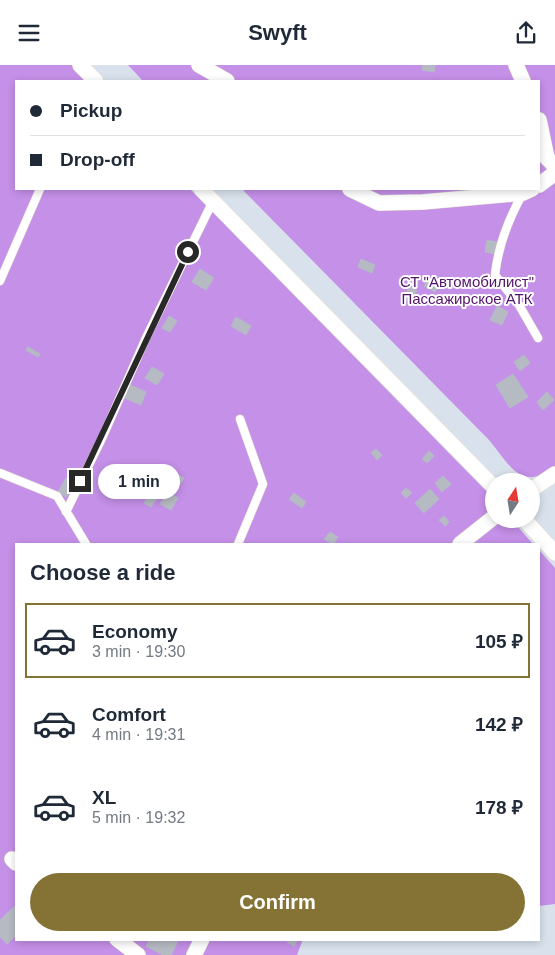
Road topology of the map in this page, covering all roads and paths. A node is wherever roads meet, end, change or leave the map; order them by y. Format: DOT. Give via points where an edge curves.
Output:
graph roads {
  1 [pos="80,65"];
  2 [pos="199,65"];
  3 [pos="516,65"];
  4 [pos="94,80"];
  5 [pos="225,80"];
  6 [pos="523,80"];
  7 [pos="540,125"];
  8 [pos="555,166"];
  9 [pos="555,173"];
  10 [pos="540,184"];
  11 [pos="40,190"];
  12 [pos="202,190"];
  13 [pos="352,190"];
  14 [pos="527,191"];
  15 [pos="213,201"];
  16 [pos="0,281"];
  17 [pos="538,338"];
  18 [pos="240,419"];
  19 [pos="0,473"];
  20 [pos="555,474"];
  21 [pos="485,478"];
  22 [pos="540,483"];
  23 [pos="66,512"];
  24 [pos="485,524"];
  25 [pos="532,528"];
  26 [pos="85,543"];
  27 [pos="238,543"];
  28 [pos="461,543"];
  29 [pos="555,553"];
  30 [pos="120,941"];
  31 [pos="201,941"];
  32 [pos="138,955"];
  33 [pos="194,955"];
  1 -- 4 [label="street"];
  2 -- 5 [label="street"];
  3 -- 6 [label="street"];
  7 -- 8 [label="street" via="547,158"];
  9 -- 10 [label="street"];
  11 -- 16 [label="lane"];
  12 -- 15 [label="street"];
  13 -- 14 [label="street" via="379,203 423,202"];
  14 -- 17 [label="lane" via="507,229 495,275 519,305"];
  15 -- 21 [label="street"];
  15 -- 23 [label="lane"];
  18 -- 27 [label="lane" via="263,484"];
  19 -- 23 [label="lane" via="57,496"];
  20 -- 22 [label="street"];
  23 -- 26 [label="lane"];
  24 -- 28 [label="street"];
  25 -- 29 [label="street"];
  30 -- 32 [label="street"];
  31 -- 33 [label="street"];
}
